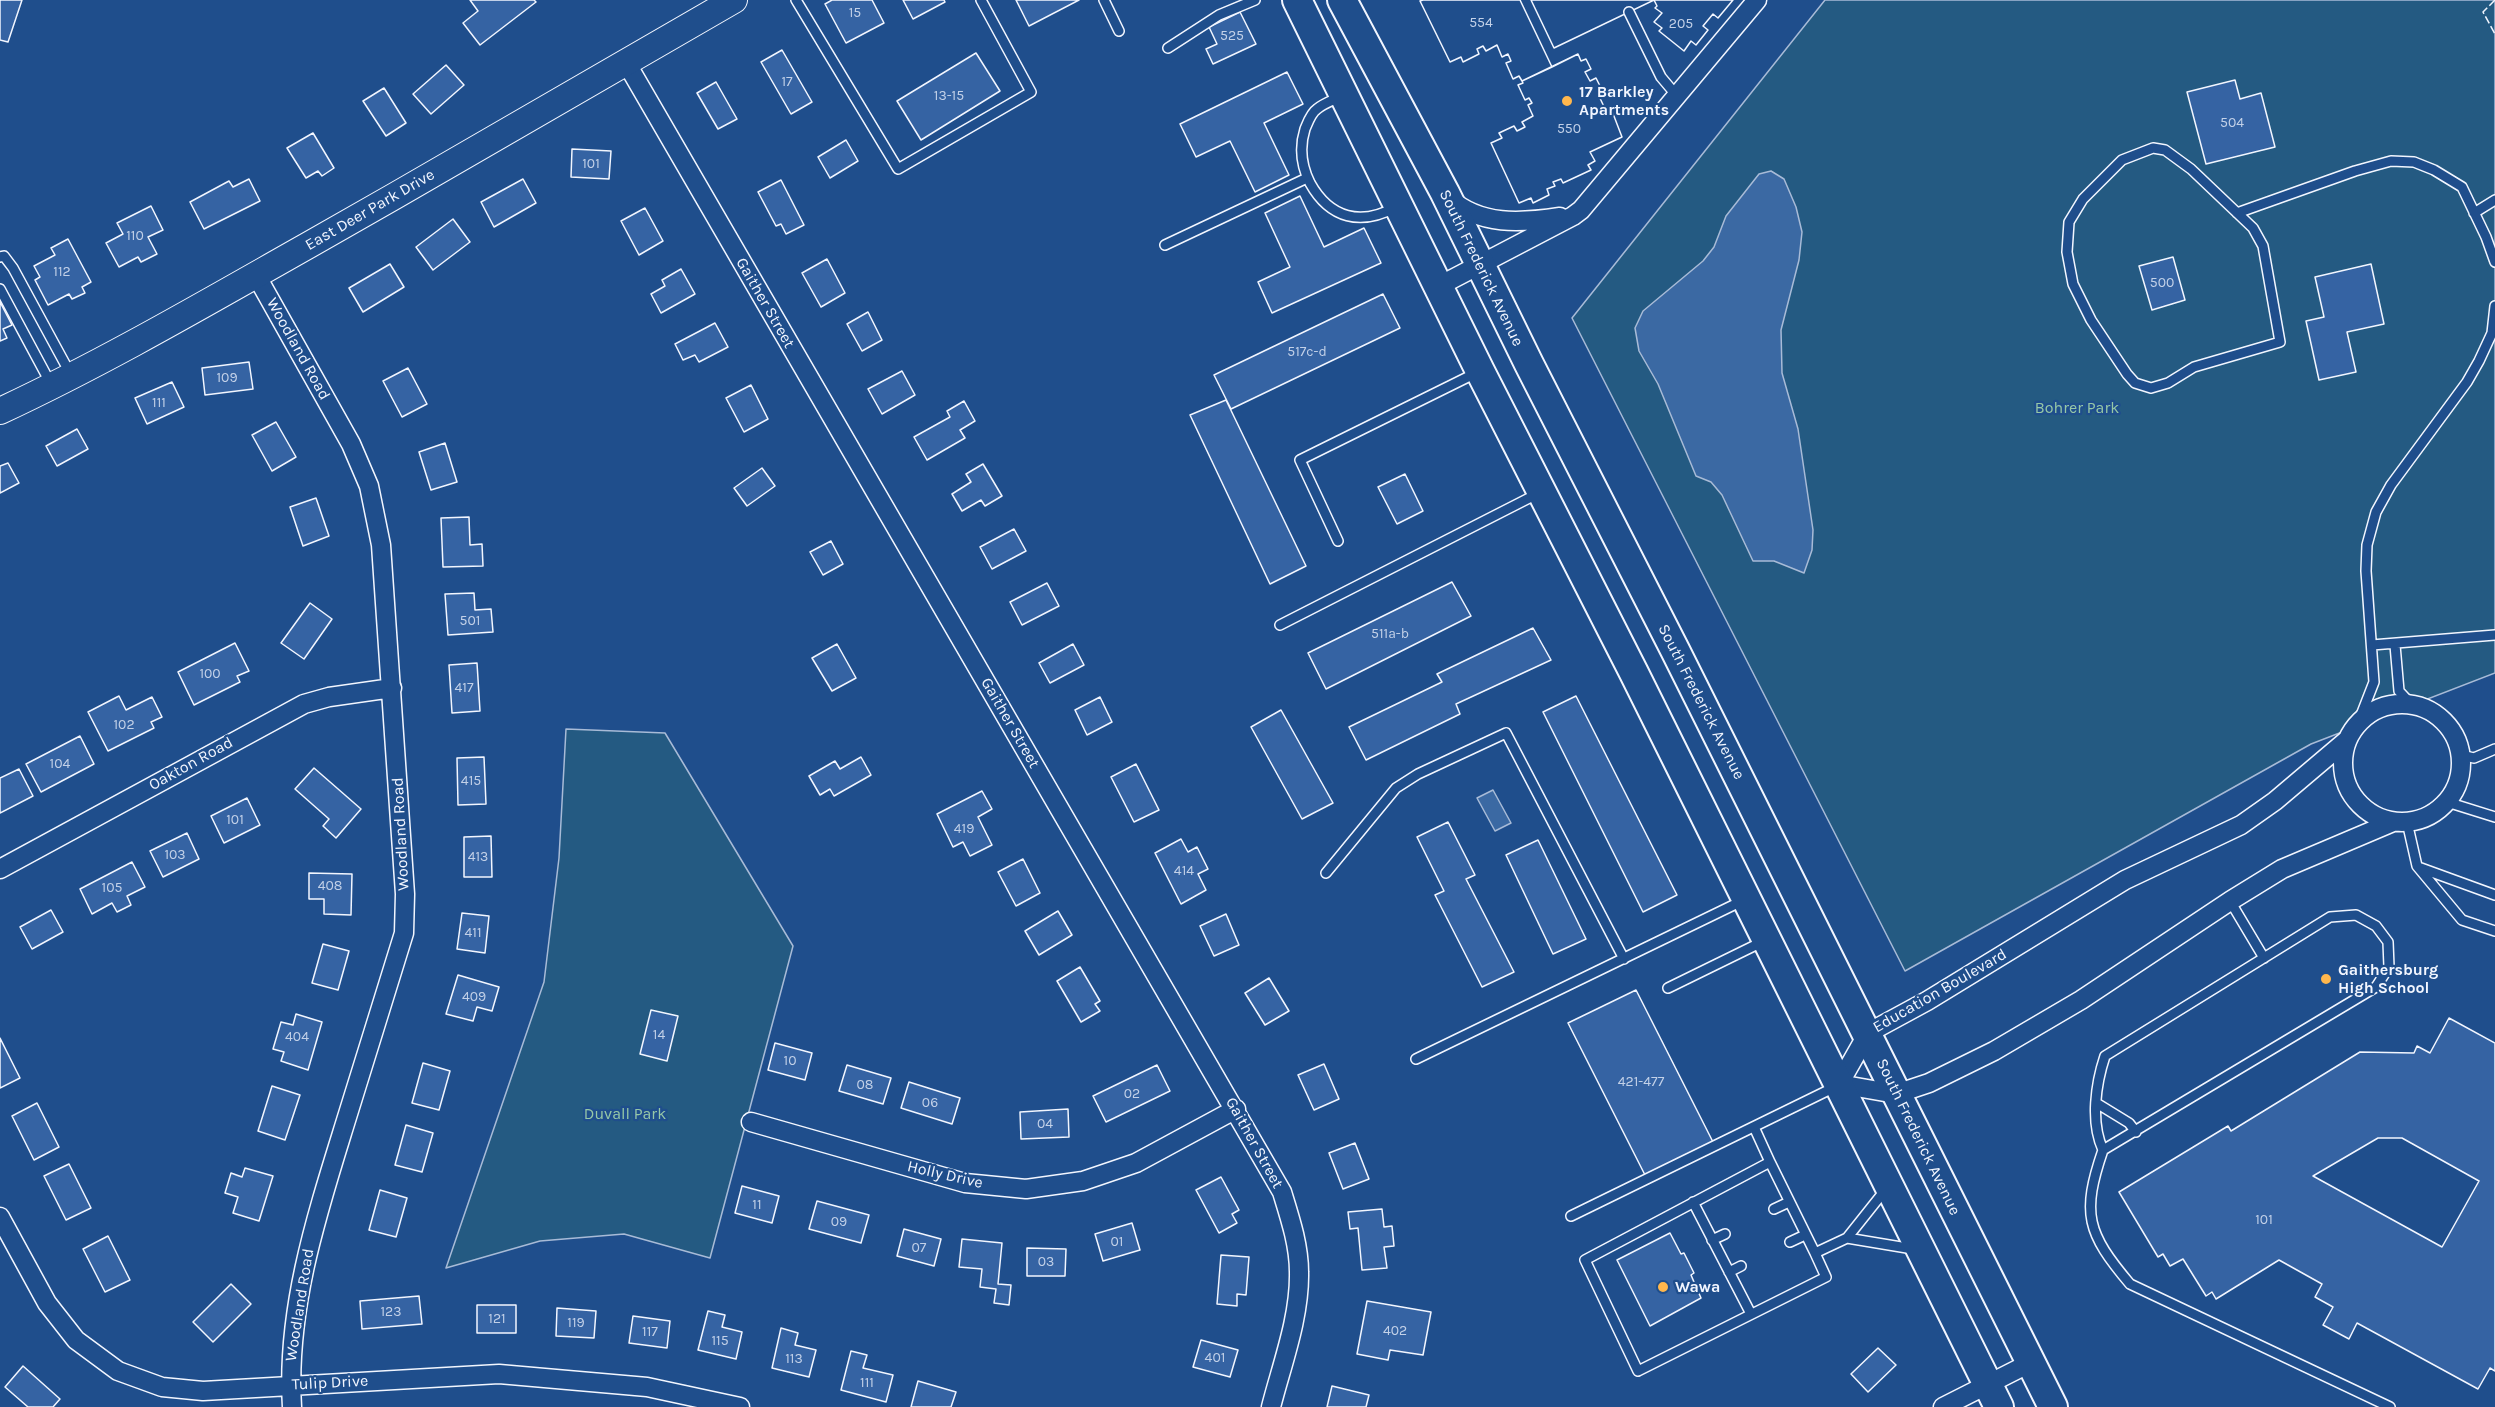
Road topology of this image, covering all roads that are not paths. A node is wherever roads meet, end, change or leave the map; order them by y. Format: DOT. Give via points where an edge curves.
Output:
graph roads {
  1 [pos="796,0"];
  2 [pos="981,0"];
  3 [pos="1104,0"];
  4 [pos="1255,0"];
  5 [pos="1297,0"];
  6 [pos="1342,0"];
  7 [pos="1756,0"];
  8 [pos="723,3"];
  9 [pos="1629,12"];
  10 [pos="1119,31"];
  11 [pos="1168,48"];
  12 [pos="627,64"];
  13 [pos="1344,95"];
  14 [pos="1677,96"];
  15 [pos="1307,178"];
  16 [pos="1444,193"];
  17 [pos="2495,200"];
  18 [pos="1399,206"];
  19 [pos="1581,210"];
  20 [pos="2237,213"];
  21 [pos="2474,213"];
  22 [pos="0,245"];
  23 [pos="1165,246"];
  24 [pos="2,257"];
  25 [pos="2495,262"];
  26 [pos="1479,264"];
  27 [pos="256,275"];
  28 [pos="1439,286"];
  29 [pos="0,289"];
  30 [pos="2495,306"];
  31 [pos="2493,333"];
  32 [pos="1480,371"];
  33 [pos="62,381"];
  34 [pos="0,411"];
  35 [pos="1541,492"];
  36 [pos="1338,541"];
  37 [pos="1280,625"];
  38 [pos="2495,635"];
  39 [pos="2373,645"];
  40 [pos="2395,645"];
  41 [pos="392,688"];
  42 [pos="2412,705"];
  43 [pos="2358,723"];
  44 [pos="2347,740"];
  45 [pos="2495,749"];
  46 [pos="2461,755"];
  47 [pos="2447,802"];
  48 [pos="2495,817"];
  49 [pos="2400,822"];
  50 [pos="2417,866"];
  51 [pos="0,869"];
  52 [pos="1326,873"];
  53 [pos="2495,895"];
  54 [pos="1746,899"];
  55 [pos="2230,901"];
  56 [pos="2495,931"];
  57 [pos="1766,940"];
  58 [pos="2264,958"];
  59 [pos="1624,959"];
  60 [pos="1668,988"];
  61 [pos="1868,1033"];
  62 [pos="1416,1059"];
  63 [pos="1839,1084"];
  64 [pos="1896,1094"];
  65 [pos="2097,1104"];
  66 [pos="1236,1109"];
  67 [pos="751,1122"];
  68 [pos="1754,1127"];
  69 [pos="2136,1132"];
  70 [pos="2103,1150"];
  71 [pos="1770,1161"];
  72 [pos="1890,1185"];
  73 [pos="1693,1202"];
  74 [pos="1789,1202"];
  75 [pos="1774,1209"];
  76 [pos="1571,1216"];
  77 [pos="0,1217"];
  78 [pos="1725,1234"];
  79 [pos="1805,1235"];
  80 [pos="1847,1238"];
  81 [pos="1712,1240"];
  82 [pos="1790,1242"];
  83 [pos="1922,1251"];
  84 [pos="1815,1253"];
  85 [pos="1741,1266"];
  86 [pos="1729,1272"];
  87 [pos="1751,1314"];
  88 [pos="2030,1364"];
  89 [pos="290,1386"];
  90 [pos="1994,1396"];
  91 [pos="292,1407"];
  92 [pos="740,1407"];
  93 [pos="1270,1407"];
  94 [pos="1943,1407"];
  95 [pos="2053,1407"];
  96 [pos="2390,1407"];
  1 -- 2 [label="lane" via="898,170 1031,92"];
  3 -- 10 [label="lane"];
  4 -- 11 [label="lane" via="1219,15"];
  5 -- 13 [label="main road"];
  6 -- 16 [label="main road, South Frederick Avenue"];
  7 -- 14 [label="street"];
  8 -- 12 [label="street, East Deer Park Drive"];
  9 -- 14 [label="lane" via="1661,77"];
  12 -- 27 [label="street, East Deer Park Drive"];
  12 -- 66 [label="street, Gaither Street"];
  13 -- 15 [label="lane" via="1316,109 1310,118 1301,154"];
  13 -- 18 [label="main road"];
  14 -- 19 [label="street"];
  15 -- 18 [label="lane" via="1322,202 1342,214 1371,217"];
  15 -- 23 [label="lane"];
  16 -- 19 [label="street" via="1477,215 1502,221 1559,217"];
  16 -- 26 [label="main road, South Frederick Avenue"];
  17 -- 21 [label="lane"];
  18 -- 28 [label="main road"];
  19 -- 26 [label="street"];
  20 -- 20 [label="lane" via="2253,228 2263,246 2280,342 2194,367 2159,386 2135,383 2091,320 2073,284 2067,252 2069,222 2083,199 2122,160 2153,148 2165,150 2191,169"];
  20 -- 21 [label="lane" via="2391,161 2414,162 2462,187"];
  21 -- 25 [label="lane"];
  22 -- 24 [label="lane"];
  24 -- 33 [label="lane"];
  26 -- 28 [label="street"];
  26 -- 61 [label="main road, South Frederick Avenue"];
  27 -- 33 [label="street, East Deer Park Drive"];
  27 -- 41 [label="street, Woodland Road" via="351,444 369,486 381,545"];
  28 -- 32 [label="main road"];
  29 -- 33 [label="lane"];
  30 -- 31 [label="lane"];
  31 -- 39 [label="lane" via="2467,382 2391,485 2376,512 2367,545 2366,571"];
  32 -- 35 [label="main road"];
  32 -- 36 [label="lane" via="1300,460"];
  33 -- 34 [label="street, East Deer Park Drive"];
  35 -- 37 [label="lane"];
  35 -- 54 [label="main road"];
  38 -- 40 [label="lane"];
  39 -- 40 [label="lane"];
  39 -- 43 [label="lane" via="2374,682"];
  40 -- 42 [label="lane" via="2399,691"];
  41 -- 51 [label="street, Oakton Road" via="304,704"];
  41 -- 89 [label="street, Woodland Road" via="404,933 312,1229 297,1311"];
  42 -- 43 [label="street" via="2383,708"];
  42 -- 46 [label="street" via="2445,722 2456,737"];
  43 -- 44 [label="street"];
  44 -- 49 [label="street" via="2344,777 2352,795 2364,809 2380,818"];
  44 -- 61 [label="street, Education Boulevard" via="2276,801 2241,825 2125,880 1928,1001"];
  45 -- 46 [label="lane" via="2474,758"];
  46 -- 47 [label="street" via="2461,772"];
  47 -- 48 [label="lane"];
  47 -- 49 [label="street" via="2422,819"];
  49 -- 50 [label="lane"];
  49 -- 55 [label="street" via="2282,869"];
  50 -- 53 [label="lane"];
  50 -- 56 [label="lane" via="2462,920"];
  52 -- 59 [label="lane" via="1396,788 1506,733"];
  54 -- 57 [label="main road"];
  54 -- 59 [label="lane"];
  55 -- 58 [label="lane"];
  55 -- 64 [label="street" via="2040,1025 1929,1083"];
  57 -- 60 [label="lane"];
  57 -- 63 [label="main road"];
  58 -- 65 [label="lane" via="2105,1056 2098,1079"];
  58 -- 69 [label="lane" via="2330,917 2356,915 2376,926 2388,942 2389,967 2376,987"];
  59 -- 62 [label="lane"];
  61 -- 63 [label="street, Education Boulevard"];
  61 -- 64 [label="main road, South Frederick Avenue"];
  63 -- 64 [label="street"];
  63 -- 68 [label="lane"];
  63 -- 72 [label="main road"];
  64 -- 88 [label="main road, South Frederick Avenue"];
  65 -- 69 [label="lane" via="2129,1122"];
  65 -- 70 [label="lane"];
  66 -- 67 [label="street, Holly Drive" via="1136,1163 1083,1181 1026,1189 965,1183"];
  66 -- 93 [label="street, Gaither Street" via="1282,1192 1296,1243 1296,1311"];
  68 -- 71 [label="lane"];
  68 -- 76 [label="lane"];
  69 -- 70 [label="lane"];
  70 -- 96 [label="lane" via="2092,1181 2090,1219 2104,1254 2130,1284"];
  71 -- 73 [label="lane"];
  71 -- 74 [label="lane"];
  72 -- 80 [label="lane"];
  72 -- 83 [label="main road"];
  73 -- 81 [label="lane"];
  73 -- 87 [label="lane" via="1585,1260 1638,1371"];
  74 -- 75 [label="lane"];
  74 -- 79 [label="lane"];
  77 -- 89 [label="street, Tulip Drive" via="55,1312 76,1340 118,1371 162,1387 203,1391"];
  78 -- 81 [label="lane"];
  79 -- 82 [label="lane"];
  79 -- 84 [label="lane"];
  80 -- 83 [label="lane"];
  80 -- 84 [label="lane"];
  81 -- 86 [label="lane"];
  83 -- 90 [label="main road"];
  84 -- 87 [label="lane" via="1826,1277"];
  85 -- 86 [label="lane"];
  86 -- 87 [label="lane"];
  88 -- 90 [label="street"];
  88 -- 95 [label="main road, South Frederick Avenue"];
  89 -- 91 [label="street, Woodland Road"];
  89 -- 92 [label="street, Tulip Drive" via="499,1374 647,1387"];
  90 -- 94 [label="street"];
}
